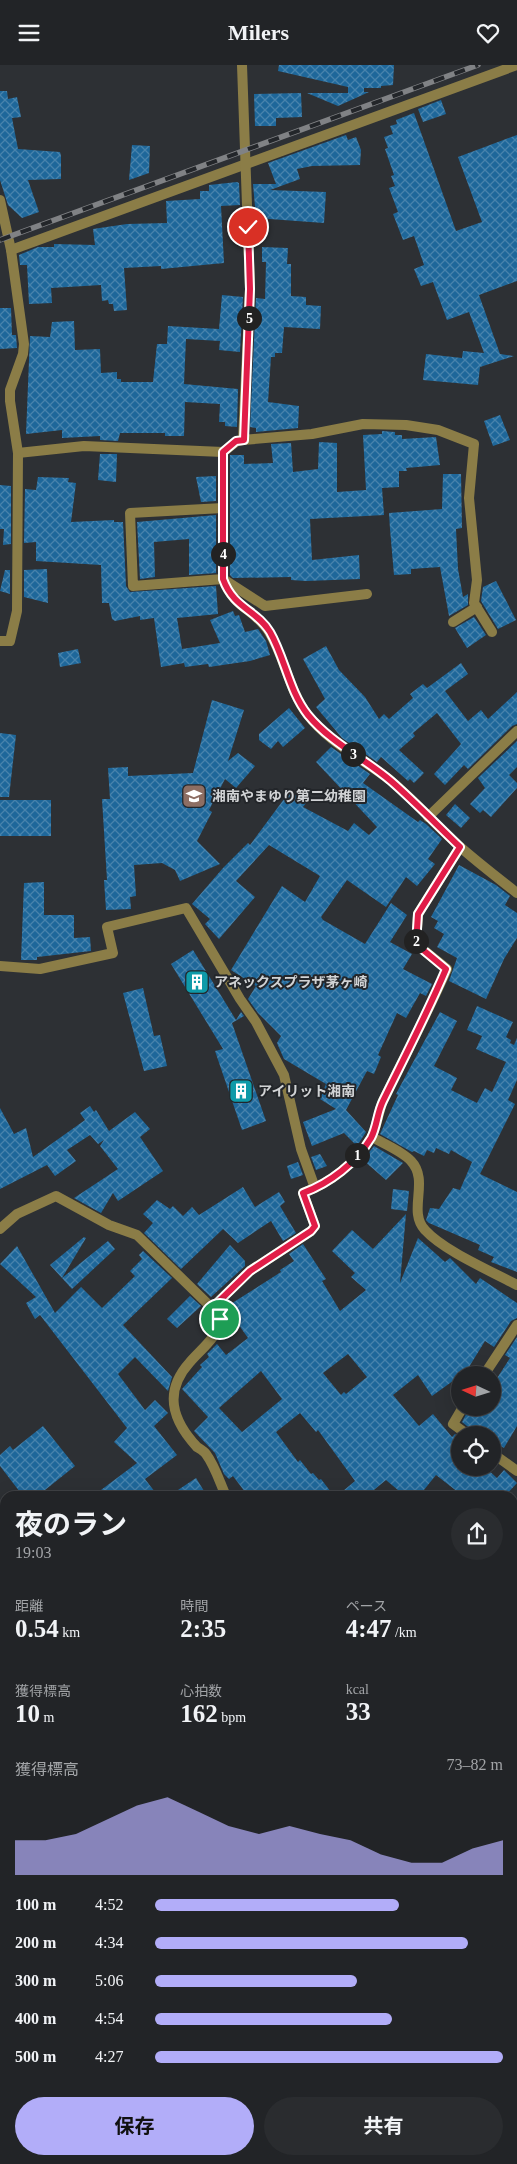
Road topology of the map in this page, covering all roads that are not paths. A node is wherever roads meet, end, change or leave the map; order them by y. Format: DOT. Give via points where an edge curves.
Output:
graph roads {
  1 [pos="242,65"];
  2 [pos="517,65"];
  3 [pos="246,164"];
  4 [pos="0,200"];
  5 [pos="11,250"];
  6 [pos="5,391"];
  7 [pos="244,440"];
  8 [pos="223,452"];
  9 [pos="18,453"];
  10 [pos="223,508"];
  11 [pos="223,579"];
  12 [pos="367,594"];
  13 [pos="477,607"];
  14 [pos="453,622"];
  15 [pos="492,632"];
  16 [pos="0,641"];
  17 [pos="517,731"];
  18 [pos="428,817"];
  19 [pos="460,847"];
  20 [pos="517,893"];
  21 [pos="0,966"];
  22 [pos="372,1137"];
  23 [pos="315,1188"];
  24 [pos="0,1229"];
  25 [pos="517,1285"];
  26 [pos="212,1308"];
  27 [pos="517,1325"];
  28 [pos="490,1366"];
  29 [pos="458,1416"];
  30 [pos="456,1426"];
  31 [pos="501,1459"];
  32 [pos="517,1471"];
  33 [pos="224,1491"];
  1 -- 3 [label="street"];
  2 -- 3 [label="street"];
  3 -- 5 [label="street"];
  3 -- 7 [label="street" via="250,289"];
  4 -- 5 [label="street"];
  5 -- 6 [label="street" via="24,345 23,354"];
  6 -- 9 [label="street" via="10,401"];
  7 -- 8 [label="street" via="236,441"];
  7 -- 13 [label="street" via="312,435 363,424 438,430 474,444 469,498 477,580 474,603"];
  8 -- 9 [label="street" via="84,446"];
  8 -- 10 [label="street"];
  9 -- 16 [label="street" via="17,611 10,641"];
  10 -- 11 [label="street"];
  10 -- 11 [label="street" via="130,513 133,586"];
  11 -- 12 [label="street" via="265,606"];
  11 -- 18 [label="street" via="228,593 270,633 294,692 307,714 326,735 390,781"];
  13 -- 14 [label="street"];
  13 -- 15 [label="street"];
  17 -- 18 [label="street"];
  18 -- 19 [label="street"];
  19 -- 20 [label="street"];
  19 -- 22 [label="street" via="418,914 416,928 416,944 446,969 381,1105"];
  21 -- 23 [label="street" via="40,969 113,953 107,927 186,908 256,1022 284,1075 301,1149"];
  22 -- 23 [label="street" via="352,1162"];
  22 -- 25 [label="street" via="410,1160 416,1169 420,1180 418,1219 424,1229 444,1245"];
  23 -- 26 [label="street" via="303,1193 315,1226 311,1231 250,1271"];
  24 -- 26 [label="street" via="17,1214 56,1195 109,1225 137,1235"];
  26 -- 33 [label="street" via="220,1319 220,1328 177,1380 173,1408 181,1425 206,1455"];
  27 -- 28 [label="street"];
  29 -- 30 [label="street" via="453,1424"];
  31 -- 32 [label="street"];
}
